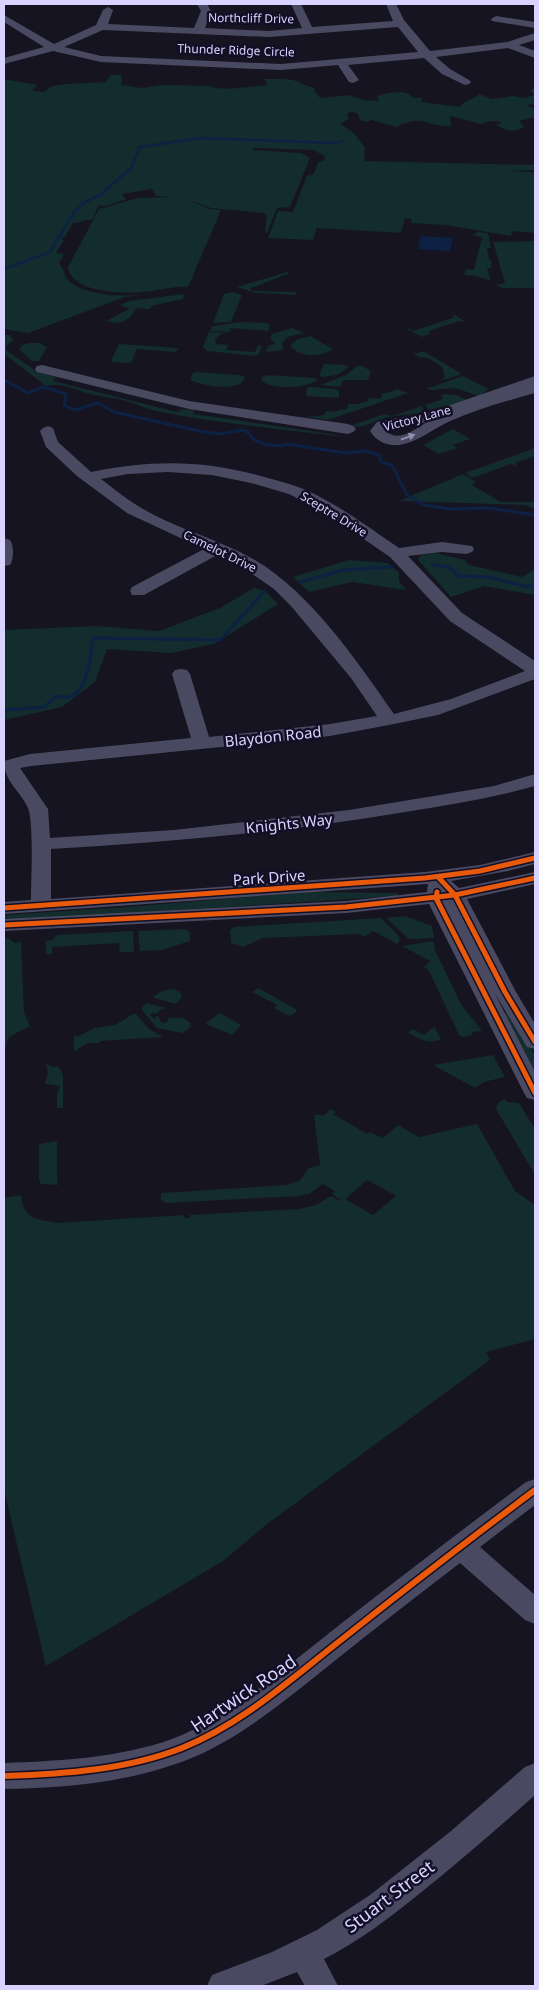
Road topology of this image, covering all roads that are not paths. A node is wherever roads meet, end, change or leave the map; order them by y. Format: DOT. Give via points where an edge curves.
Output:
graph roads {
  1 [pos="202,4"];
  2 [pos="296,4"];
  3 [pos="391,4"];
  4 [pos="108,10"];
  5 [pos="496,19"];
  6 [pos="6,23"];
  7 [pos="399,24"];
  8 [pos="535,25"];
  9 [pos="101,27"];
  10 [pos="198,31"];
  11 [pos="309,32"];
  12 [pos="535,36"];
  13 [pos="509,45"];
  14 [pos="52,48"];
  15 [pos="429,54"];
  16 [pos="535,55"];
  17 [pos="4,60"];
  18 [pos="341,62"];
  19 [pos="353,80"];
  20 [pos="465,82"];
  21 [pos="42,369"];
  22 [pos="535,380"];
  23 [pos="535,389"];
  24 [pos="511,393"];
  25 [pos="535,404"];
  26 [pos="348,429"];
  27 [pos="48,432"];
  28 [pos="88,477"];
  29 [pos="4,543"];
  30 [pos="217,548"];
  31 [pos="466,548"];
  32 [pos="396,553"];
  33 [pos="4,560"];
  34 [pos="138,591"];
  35 [pos="535,671"];
  36 [pos="181,674"];
  37 [pos="389,720"];
  38 [pos="202,743"];
  39 [pos="6,766"];
  40 [pos="535,780"];
  41 [pos="41,844"];
  42 [pos="535,858"];
  43 [pos="535,878"];
  44 [pos="444,890"];
  45 [pos="41,906"];
  46 [pos="4,908"];
  47 [pos="4,925"];
  48 [pos="535,1042"];
  49 [pos="535,1093"];
  50 [pos="535,1490"];
  51 [pos="460,1546"];
  52 [pos="535,1612"];
  53 [pos="4,1776"];
  54 [pos="535,1776"];
  55 [pos="303,1953"];
  56 [pos="223,1986"];
  57 [pos="322,1986"];
  1 -- 10 [label="street" via="206,11"];
  2 -- 11 [label="street"];
  3 -- 7 [label="street"];
  4 -- 9 [label="street"];
  5 -- 8 [label="street"];
  6 -- 14 [label="street, Thunder Ridge Circle"];
  7 -- 11 [label="street, Northcliff Drive"];
  7 -- 15 [label="street"];
  9 -- 10 [label="street, Northcliff Drive"];
  9 -- 14 [label="street"];
  10 -- 11 [label="street, Northcliff Drive"];
  12 -- 13 [label="street, Thunder Ridge Circle"];
  13 -- 15 [label="street, Thunder Ridge Circle"];
  13 -- 16 [label="street"];
  14 -- 17 [label="street"];
  14 -- 18 [label="street, Thunder Ridge Circle" via="101,59 281,67"];
  15 -- 18 [label="street, Thunder Ridge Circle"];
  15 -- 20 [label="street" via="445,71"];
  18 -- 19 [label="street"];
  21 -- 26 [label="street" via="189,405"];
  22 -- 24 [label="street, Victory Lane"];
  23 -- 24 [label="street, Victory Lane"];
  24 -- 24 [label="street, Victory Lane, one-way" via="433,416 382,425 378,431 387,439 404,440 442,420"];
  24 -- 25 [label="street"];
  27 -- 28 [label="street, Camelot Drive" via="51,444"];
  28 -- 30 [label="street, Camelot Drive" via="133,510"];
  28 -- 32 [label="street, Sceptre Drive" via="128,469 168,467 212,470 254,478 315,500"];
  29 -- 33 [label="street"];
  30 -- 34 [label="street"];
  30 -- 37 [label="street, Camelot Drive" via="248,563 298,602 357,674"];
  31 -- 32 [label="street" via="442,547"];
  32 -- 35 [label="street, Sceptre Drive" via="456,617"];
  35 -- 37 [label="street, Blaydon Road" via="457,703"];
  36 -- 38 [label="street"];
  37 -- 38 [label="street, Blaydon Road" via="330,730"];
  38 -- 39 [label="street, Blaydon Road" via="30,760"];
  39 -- 41 [label="street" via="38,809"];
  40 -- 41 [label="street, Knights Way" via="496,791 349,816 174,836"];
  41 -- 45 [label="street"];
  42 -- 44 [label="street, Park Drive" via="477,872"];
  43 -- 44 [label="street, Park Drive"];
  44 -- 45 [label="street, Park Drive"];
  44 -- 47 [label="street, Park Drive" via="346,907"];
  44 -- 48 [label="street"];
  44 -- 49 [label="street" via="481,989"];
  45 -- 46 [label="street, Park Drive"];
  50 -- 51 [label="street, Hartwick Road"];
  51 -- 52 [label="street"];
  51 -- 53 [label="street, Hartwick Road" via="268,1696 202,1739 158,1756 107,1768"];
  54 -- 55 [label="street, Stuart Street" via="462,1841 381,1906 328,1941"];
  55 -- 56 [label="street, Stuart Street"];
  55 -- 57 [label="street"];
}
